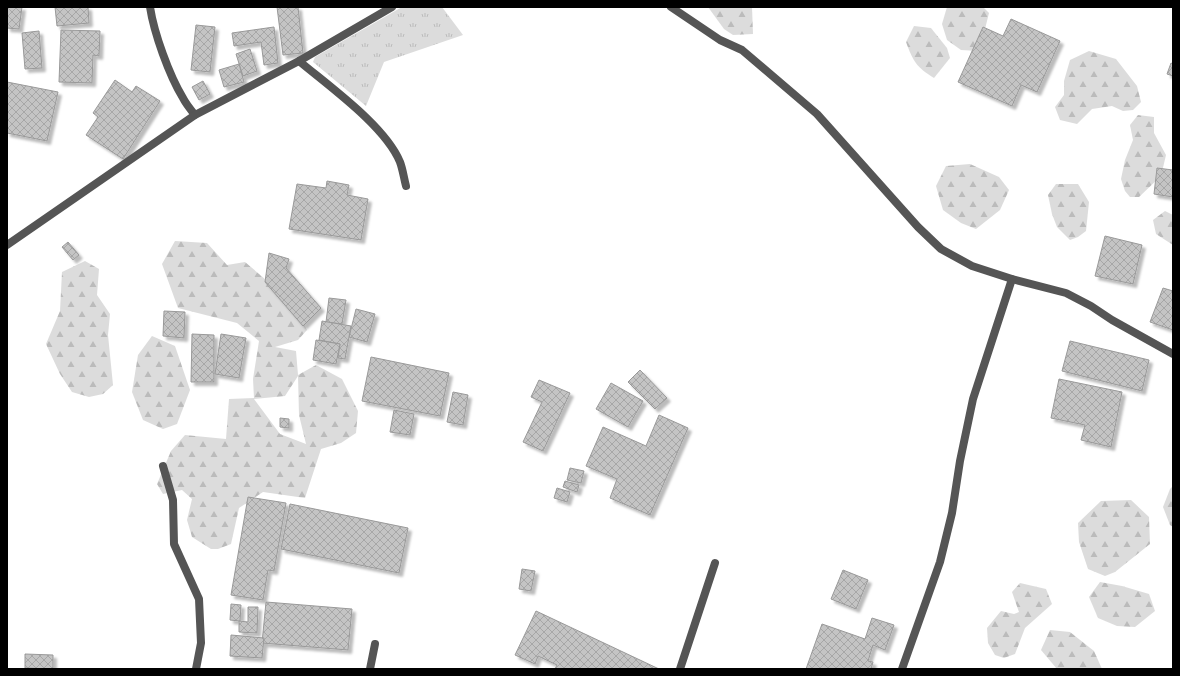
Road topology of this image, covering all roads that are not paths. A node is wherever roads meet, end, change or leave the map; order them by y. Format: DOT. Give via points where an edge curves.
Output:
graph roads {
  1 [pos="150,7"];
  2 [pos="392,7"];
  3 [pos="671,7"];
  4 [pos="300,61"];
  5 [pos="195,116"];
  6 [pos="406,186"];
  7 [pos="7,245"];
  8 [pos="1012,279"];
  9 [pos="1173,354"];
  10 [pos="163,466"];
  11 [pos="715,563"];
  12 [pos="375,644"];
  13 [pos="196,669"];
  14 [pos="370,669"];
  15 [pos="680,669"];
  16 [pos="902,669"];
  1 -- 5 [label="street" via="167,63 183,98"];
  2 -- 4 [label="street"];
  3 -- 8 [label="street" via="720,40 742,50 817,114 918,227 941,249 972,266"];
  4 -- 5 [label="street"];
  4 -- 6 [label="street" via="355,108 389,142 400,163"];
  5 -- 7 [label="street"];
  8 -- 9 [label="street" via="1066,293"];
  8 -- 16 [label="street" via="973,399 952,513 940,562"];
  10 -- 13 [label="street" via="172,500 174,544 198,599 200,643"];
  11 -- 15 [label="street"];
  12 -- 14 [label="street"];
}
